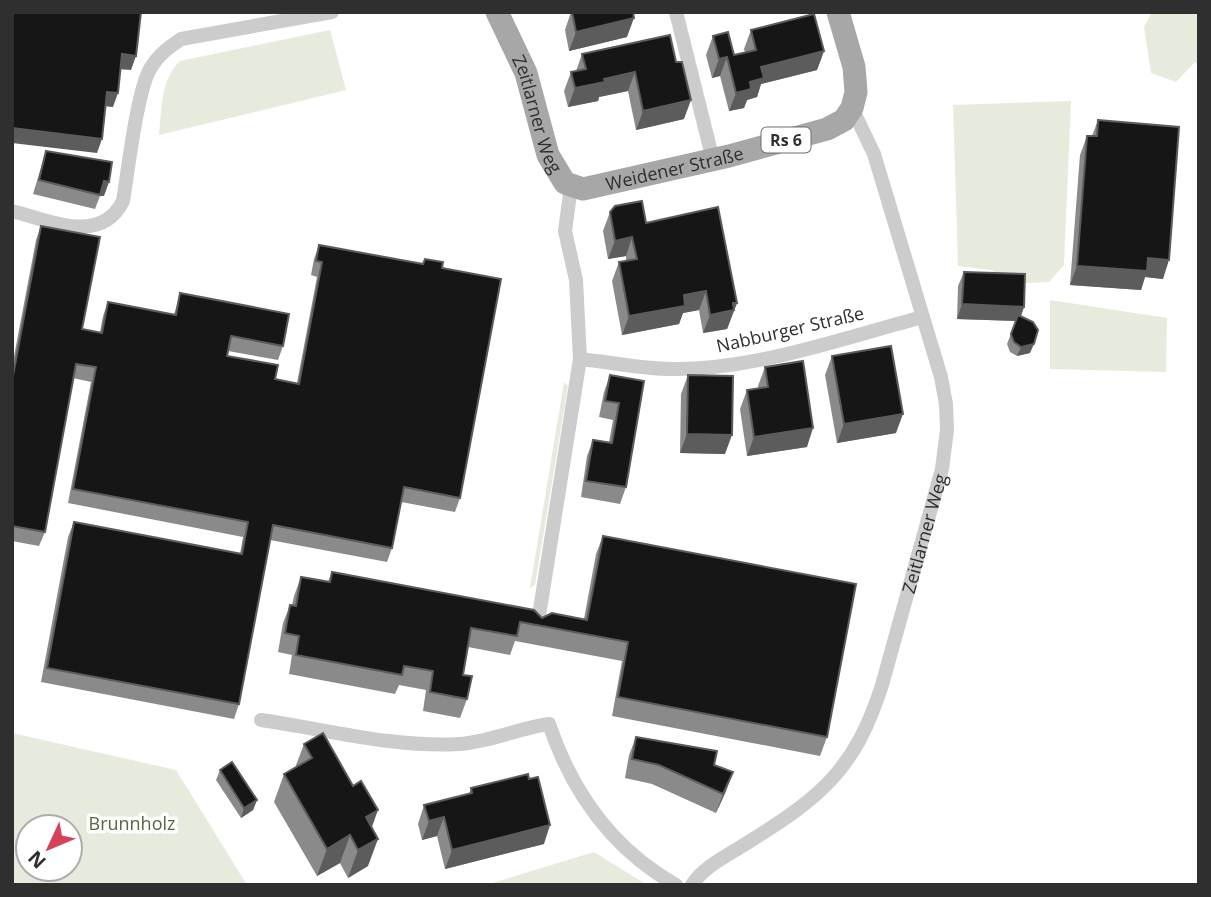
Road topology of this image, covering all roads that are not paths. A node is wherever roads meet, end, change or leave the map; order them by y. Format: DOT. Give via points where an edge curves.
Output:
graph roads {
  1 [pos="332,12"];
  2 [pos="498,12"];
  3 [pos="676,12"];
  4 [pos="838,12"];
  5 [pos="852,108"];
  6 [pos="713,160"];
  7 [pos="571,186"];
  8 [pos="12,211"];
  9 [pos="923,317"];
  10 [pos="580,359"];
  11 [pos="537,628"];
  12 [pos="261,720"];
  13 [pos="676,885"];
  14 [pos="692,885"];
  1 -- 8 [label="street" via="181,39 162,52 143,90 123,201 105,224 84,228"];
  2 -- 7 [label="main road, Zeitlarner Weg" via="526,73 548,155 559,176"];
  3 -- 6 [label="street"];
  4 -- 5 [label="main road" via="854,67"];
  5 -- 6 [label="main road, Weidener Straße / Rs 6" via="844,120 827,129"];
  5 -- 9 [label="street, Zeitlarner Weg" via="874,154"];
  6 -- 7 [label="main road, Weidener Straße / Rs 6" via="583,189"];
  7 -- 10 [label="street, Zeitlarner Weg" via="565,231 576,280"];
  9 -- 10 [label="street, Nabburger Straße" via="767,357 708,367 669,369"];
  9 -- 14 [label="street, Zeitlarner Weg" via="946,404 945,450 872,715 848,762 819,793 706,870"];
  10 -- 11 [label="street, Zeitlarner Weg"];
  12 -- 13 [label="street" via="442,745 549,724 570,777 589,808 638,860"];
}
